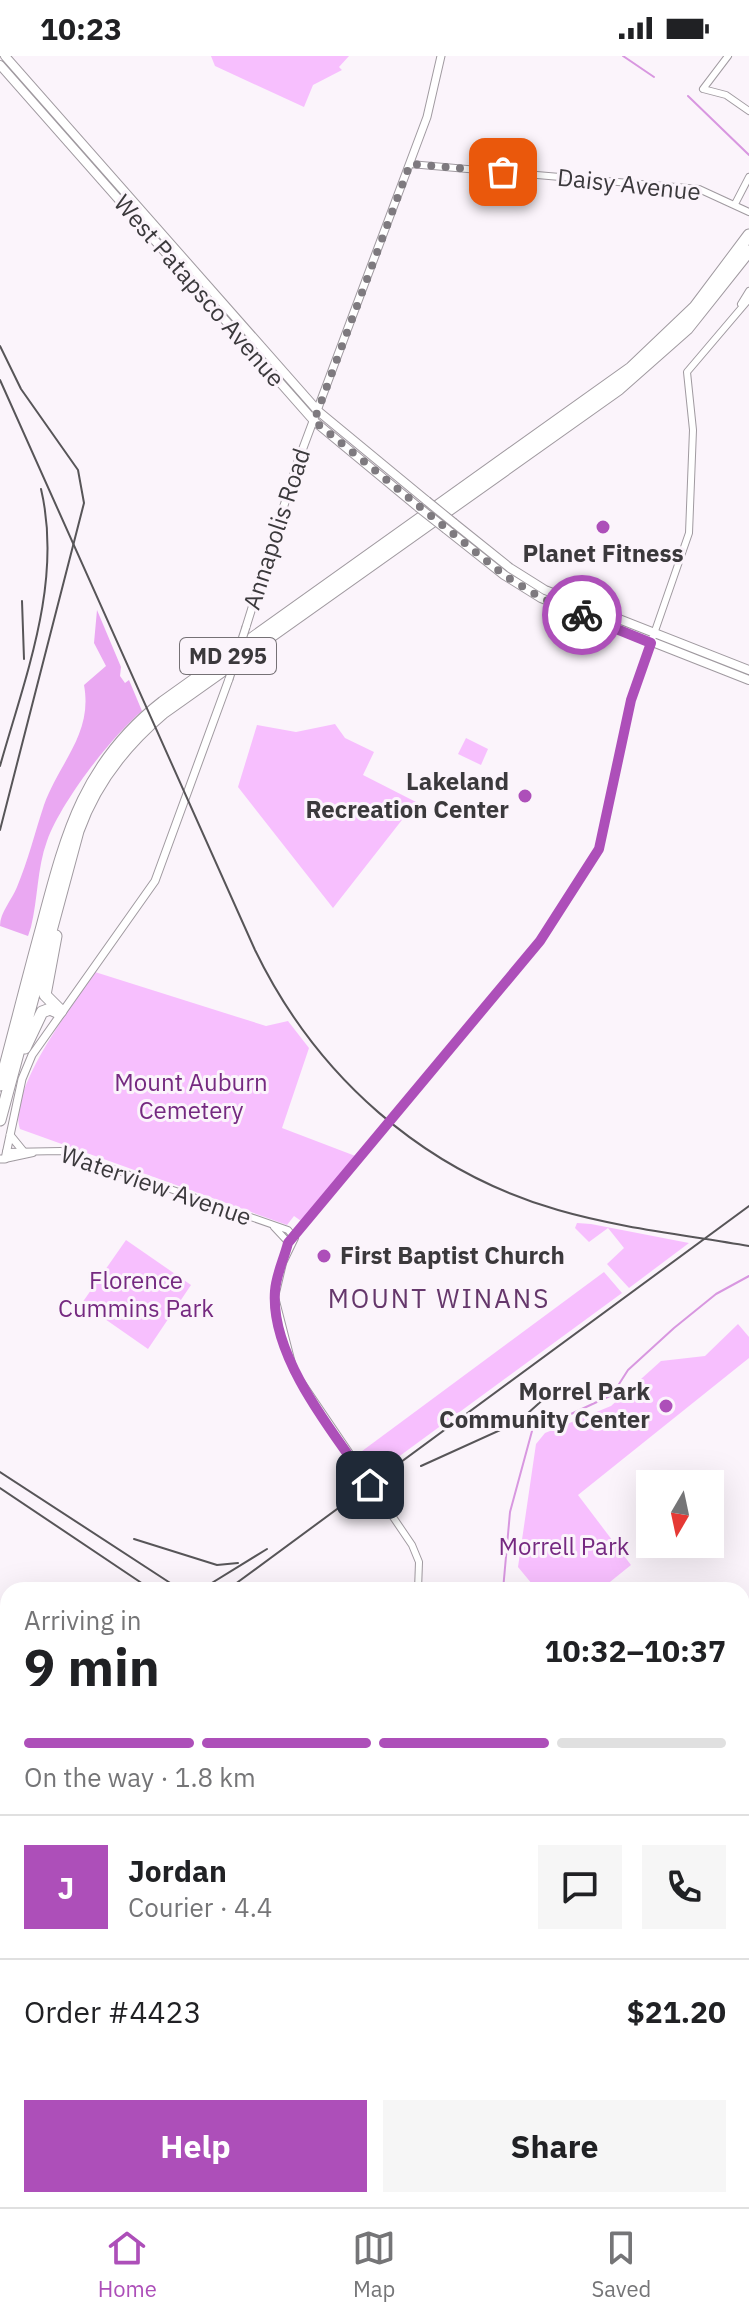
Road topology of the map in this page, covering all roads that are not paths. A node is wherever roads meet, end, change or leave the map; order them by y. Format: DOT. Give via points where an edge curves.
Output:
graph roads {
  1 [pos="5,56"];
  2 [pos="441,56"];
  3 [pos="728,56"];
  4 [pos="0,65"];
  5 [pos="749,111"];
  6 [pos="410,164"];
  7 [pos="749,177"];
  8 [pos="735,204"];
  9 [pos="749,212"];
  10 [pos="749,235"];
  11 [pos="749,251"];
  12 [pos="749,291"];
  13 [pos="749,299"];
  14 [pos="731,321"];
  15 [pos="318,411"];
  16 [pos="314,421"];
  17 [pos="450,526"];
  18 [pos="583,616"];
  19 [pos="610,616"];
  20 [pos="653,638"];
  21 [pos="749,670"];
  22 [pos="749,680"];
  23 [pos="72,849"];
  24 [pos="60,1012"];
  25 [pos="18,1018"];
  26 [pos="0,1055"];
  27 [pos="0,1085"];
  28 [pos="5,1100"];
  29 [pos="0,1120"];
  30 [pos="10,1135"];
  31 [pos="23,1151"];
  32 [pos="37,1151"];
  33 [pos="3,1156"];
  34 [pos="290,1240"];
  35 [pos="418,1582"];
  1 -- 15 [label="main road, West Patapsco Avenue"];
  2 -- 6 [label="main road, Annapolis Road"];
  3 -- 5 [label="street" via="703,89 726,95"];
  4 -- 16 [label="main road, West Patapsco Avenue"];
  6 -- 8 [label="street, Daisy Avenue" via="699,189"];
  6 -- 15 [label="main road, Annapolis Road"];
  7 -- 8 [label="street"];
  8 -- 9 [label="street, Daisy Avenue"];
  10 -- 25 [label="highway, MD 295" via="695,307 623,375 173,695 125,736 88,786 71,824"];
  11 -- 23 [label="highway, MD 295" via="687,329 619,389 149,725 103,780"];
  12 -- 14 [label="street"];
  13 -- 14 [label="street"];
  14 -- 20 [label="street" via="687,372 693,430 689,533"];
  15 -- 16 [label="main road, Annapolis Road"];
  15 -- 17 [label="main road, West Patapsco Avenue, bridge"];
  16 -- 17 [label="main road, West Patapsco Avenue, bridge" via="418,507"];
  16 -- 24 [label="main road, Annapolis Road, bridge" via="155,881"];
  17 -- 18 [label="main road, West Patapsco Avenue" via="522,588"];
  17 -- 19 [label="main road, West Patapsco Avenue" via="545,590"];
  18 -- 19 [label="main road"];
  18 -- 20 [label="main road, West Patapsco Avenue"];
  19 -- 20 [label="main road, West Patapsco Avenue"];
  20 -- 21 [label="main road, West Patapsco Avenue"];
  20 -- 22 [label="main road, West Patapsco Avenue"];
  20 -- 34 [label="street" via="631,700 599,849 540,941"];
  23 -- 24 [label="highway" via="45,992"];
  23 -- 28 [label="highway, MD 295"];
  24 -- 28 [label="highway" via="40,1013"];
  24 -- 30 [label="main road, Annapolis Road" via="28,1064"];
  25 -- 26 [label="highway"];
  25 -- 27 [label="highway, MD 295"];
  28 -- 29 [label="highway, MD 295"];
  30 -- 31 [label="main road"];
  30 -- 33 [label="main road, Annapolis Road"];
  31 -- 32 [label="street, Waterview Avenue"];
  31 -- 33 [label="street, Waterview Avenue"];
  32 -- 33 [label="street, Waterview Avenue"];
  32 -- 34 [label="street, Waterview Avenue" via="76,1156 289,1230"];
  34 -- 35 [label="street" via="275,1287 275,1306 294,1371 416,1551"];
}
